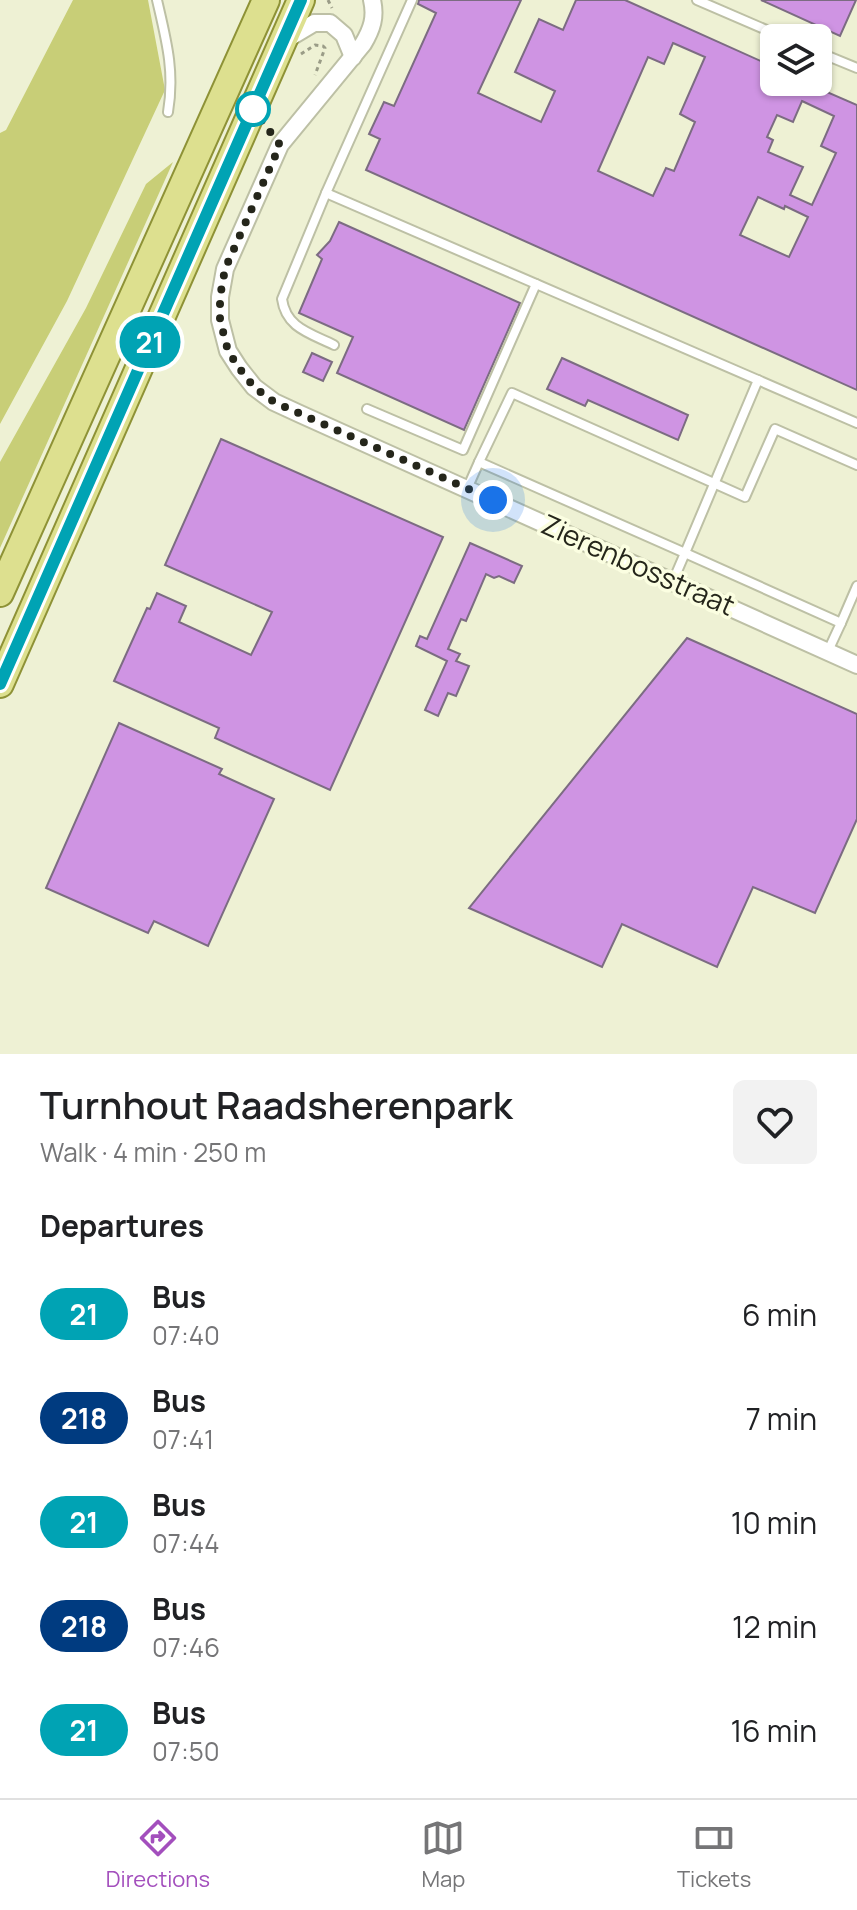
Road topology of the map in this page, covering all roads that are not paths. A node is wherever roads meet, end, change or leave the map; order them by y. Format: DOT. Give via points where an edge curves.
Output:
graph roads {
  1 [pos="157,0"];
  2 [pos="266,0"];
  3 [pos="301,0"];
  4 [pos="372,0"];
  5 [pos="412,0"];
  6 [pos="697,0"];
  7 [pos="760,27"];
  8 [pos="284,41"];
  9 [pos="353,57"];
  10 [pos="832,58"];
  11 [pos="857,68"];
  12 [pos="168,112"];
  13 [pos="326,193"];
  14 [pos="536,284"];
  15 [pos="334,345"];
  16 [pos="758,380"];
  17 [pos="367,409"];
  18 [pos="857,423"];
  19 [pos="479,462"];
  20 [pos="857,465"];
  21 [pos="714,484"];
  22 [pos="467,489"];
  23 [pos="685,553"];
  24 [pos="673,581"];
  25 [pos="857,586"];
  26 [pos="0,593"];
  27 [pos="841,623"];
  28 [pos="828,651"];
  29 [pos="857,665"];
  30 [pos="0,684"];
  1 -- 12 [label="lane" via="170,57"];
  2 -- 26 [label="main road"];
  3 -- 8 [label="main road"];
  4 -- 9 [label="street, Zierenbosstraat" via="370,33"];
  5 -- 13 [label="lane"];
  6 -- 7 [label="lane"];
  8 -- 9 [label="street" via="314,23 330,23 344,35"];
  8 -- 30 [label="main road"];
  9 -- 22 [label="street, Zierenbosstraat" via="280,145 225,269 220,320 228,351 254,387 274,402"];
  10 -- 11 [label="lane"];
  13 -- 14 [label="lane"];
  13 -- 15 [label="lane" via="282,299 289,321"];
  14 -- 16 [label="lane"];
  14 -- 17 [label="lane" via="463,450"];
  16 -- 18 [label="lane"];
  16 -- 21 [label="lane"];
  19 -- 21 [label="lane" via="512,393"];
  19 -- 22 [label="lane"];
  19 -- 23 [label="lane"];
  20 -- 21 [label="lane" via="775,429 745,497"];
  21 -- 23 [label="lane"];
  22 -- 24 [label="street, Zierenbosstraat"];
  23 -- 24 [label="lane"];
  23 -- 27 [label="lane"];
  24 -- 28 [label="street, Zierenbosstraat"];
  25 -- 27 [label="lane"];
  27 -- 28 [label="lane"];
  28 -- 29 [label="street, Zierenbosstraat"];
}
